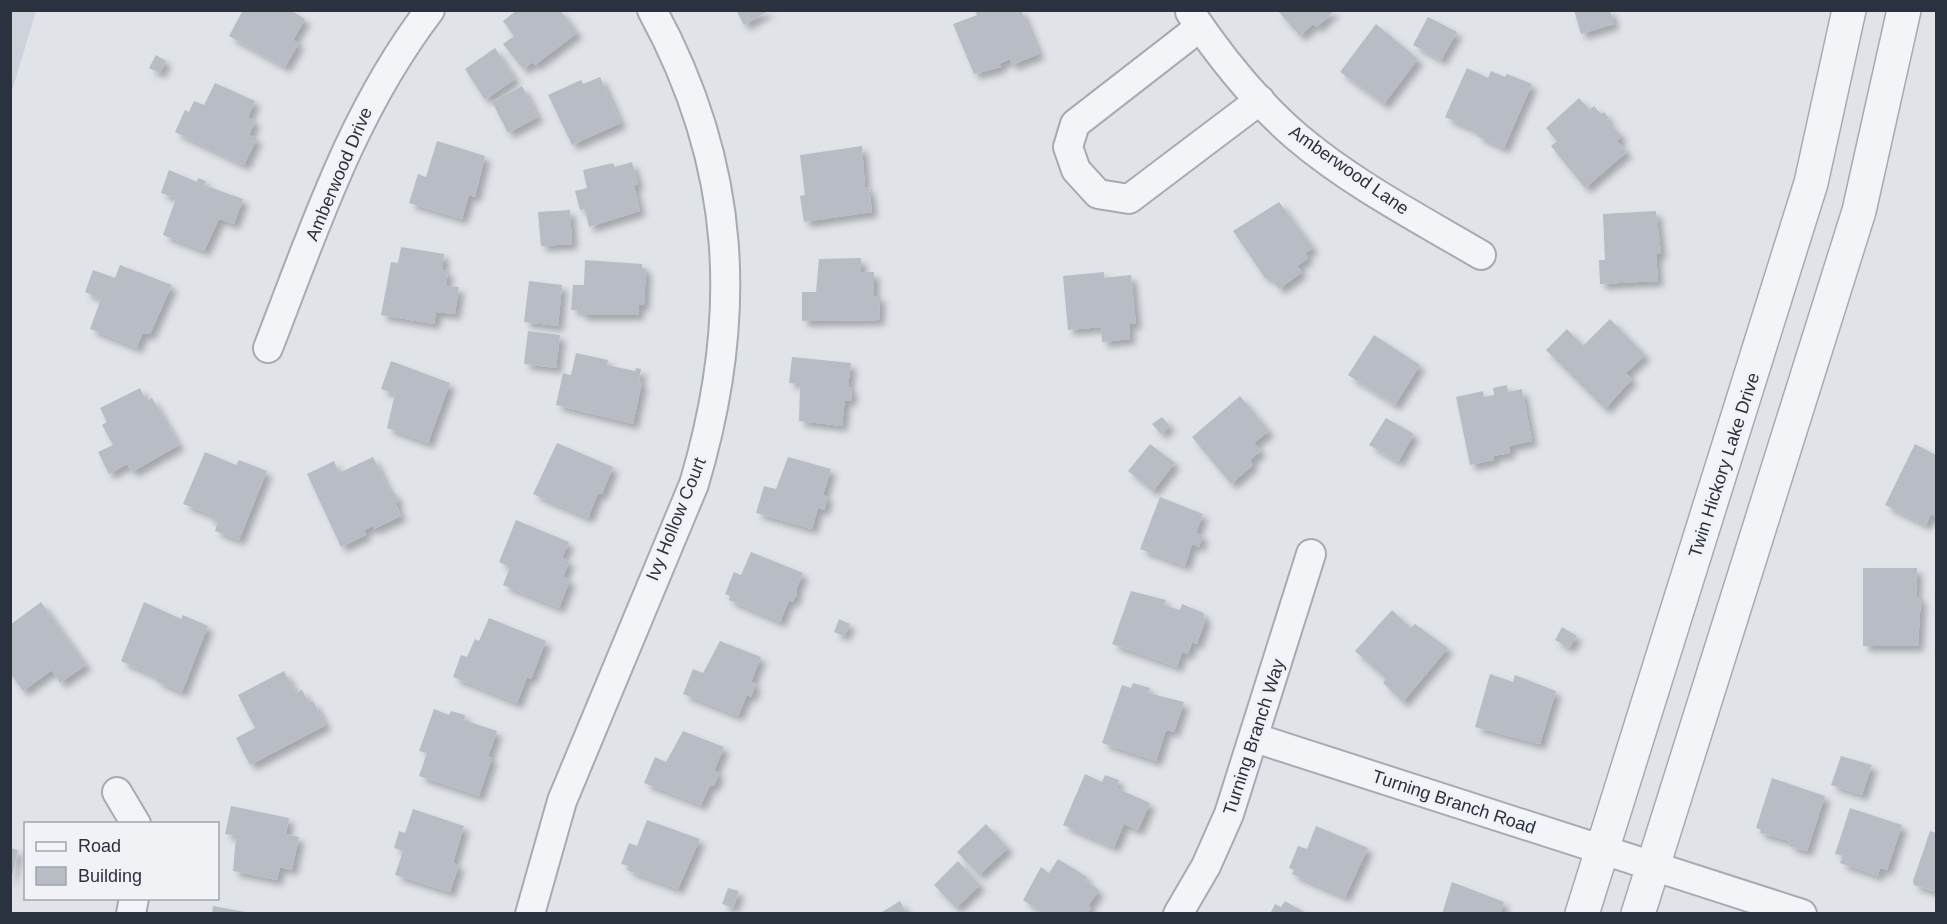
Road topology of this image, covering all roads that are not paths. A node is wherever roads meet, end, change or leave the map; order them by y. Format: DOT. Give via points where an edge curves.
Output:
graph roads {
  1 [pos="430,10"];
  2 [pos="652,10"];
  3 [pos="1849,10"];
  4 [pos="1904,10"];
  5 [pos="1195,19"];
  6 [pos="1260,100"];
  7 [pos="1481,255"];
  8 [pos="268,348"];
  9 [pos="1311,554"];
  10 [pos="1255,738"];
  11 [pos="117,792"];
  12 [pos="135,822"];
  13 [pos="1602,850"];
  14 [pos="1653,867"];
  15 [pos="530,914"];
  16 [pos="1178,914"];
  17 [pos="1581,914"];
  18 [pos="1638,914"];
  19 [pos="1802,914"];
  1 -- 8 [label="street, Amberwood Drive" via="408,39 340,162"];
  2 -- 15 [label="street, Ivy Hollow Court" via="692,94 718,196 726,259 726,319 720,378 694,484 562,801"];
  3 -- 13 [label="street, Twin Hickory Lake Drive" via="1811,183"];
  4 -- 14 [label="street" via="1859,211"];
  5 -- 6 [label="street, Amberwood Lane" via="1218,53"];
  5 -- 6 [label="street" via="1075,124 1068,147 1076,170 1098,194 1130,199"];
  6 -- 7 [label="street, Amberwood Lane" via="1298,137 1392,204"];
  9 -- 10 [label="street, Turning Branch Way"];
  10 -- 13 [label="street, Turning Branch Road"];
  10 -- 16 [label="street, Turning Branch Way" via="1229,814 1206,866"];
  11 -- 12 [label="street"];
  13 -- 14 [label="street, Turning Branch Road"];
  13 -- 17 [label="street, Twin Hickory Lake Drive"];
  14 -- 18 [label="street"];
  14 -- 19 [label="street, Turning Branch Road"];
}
